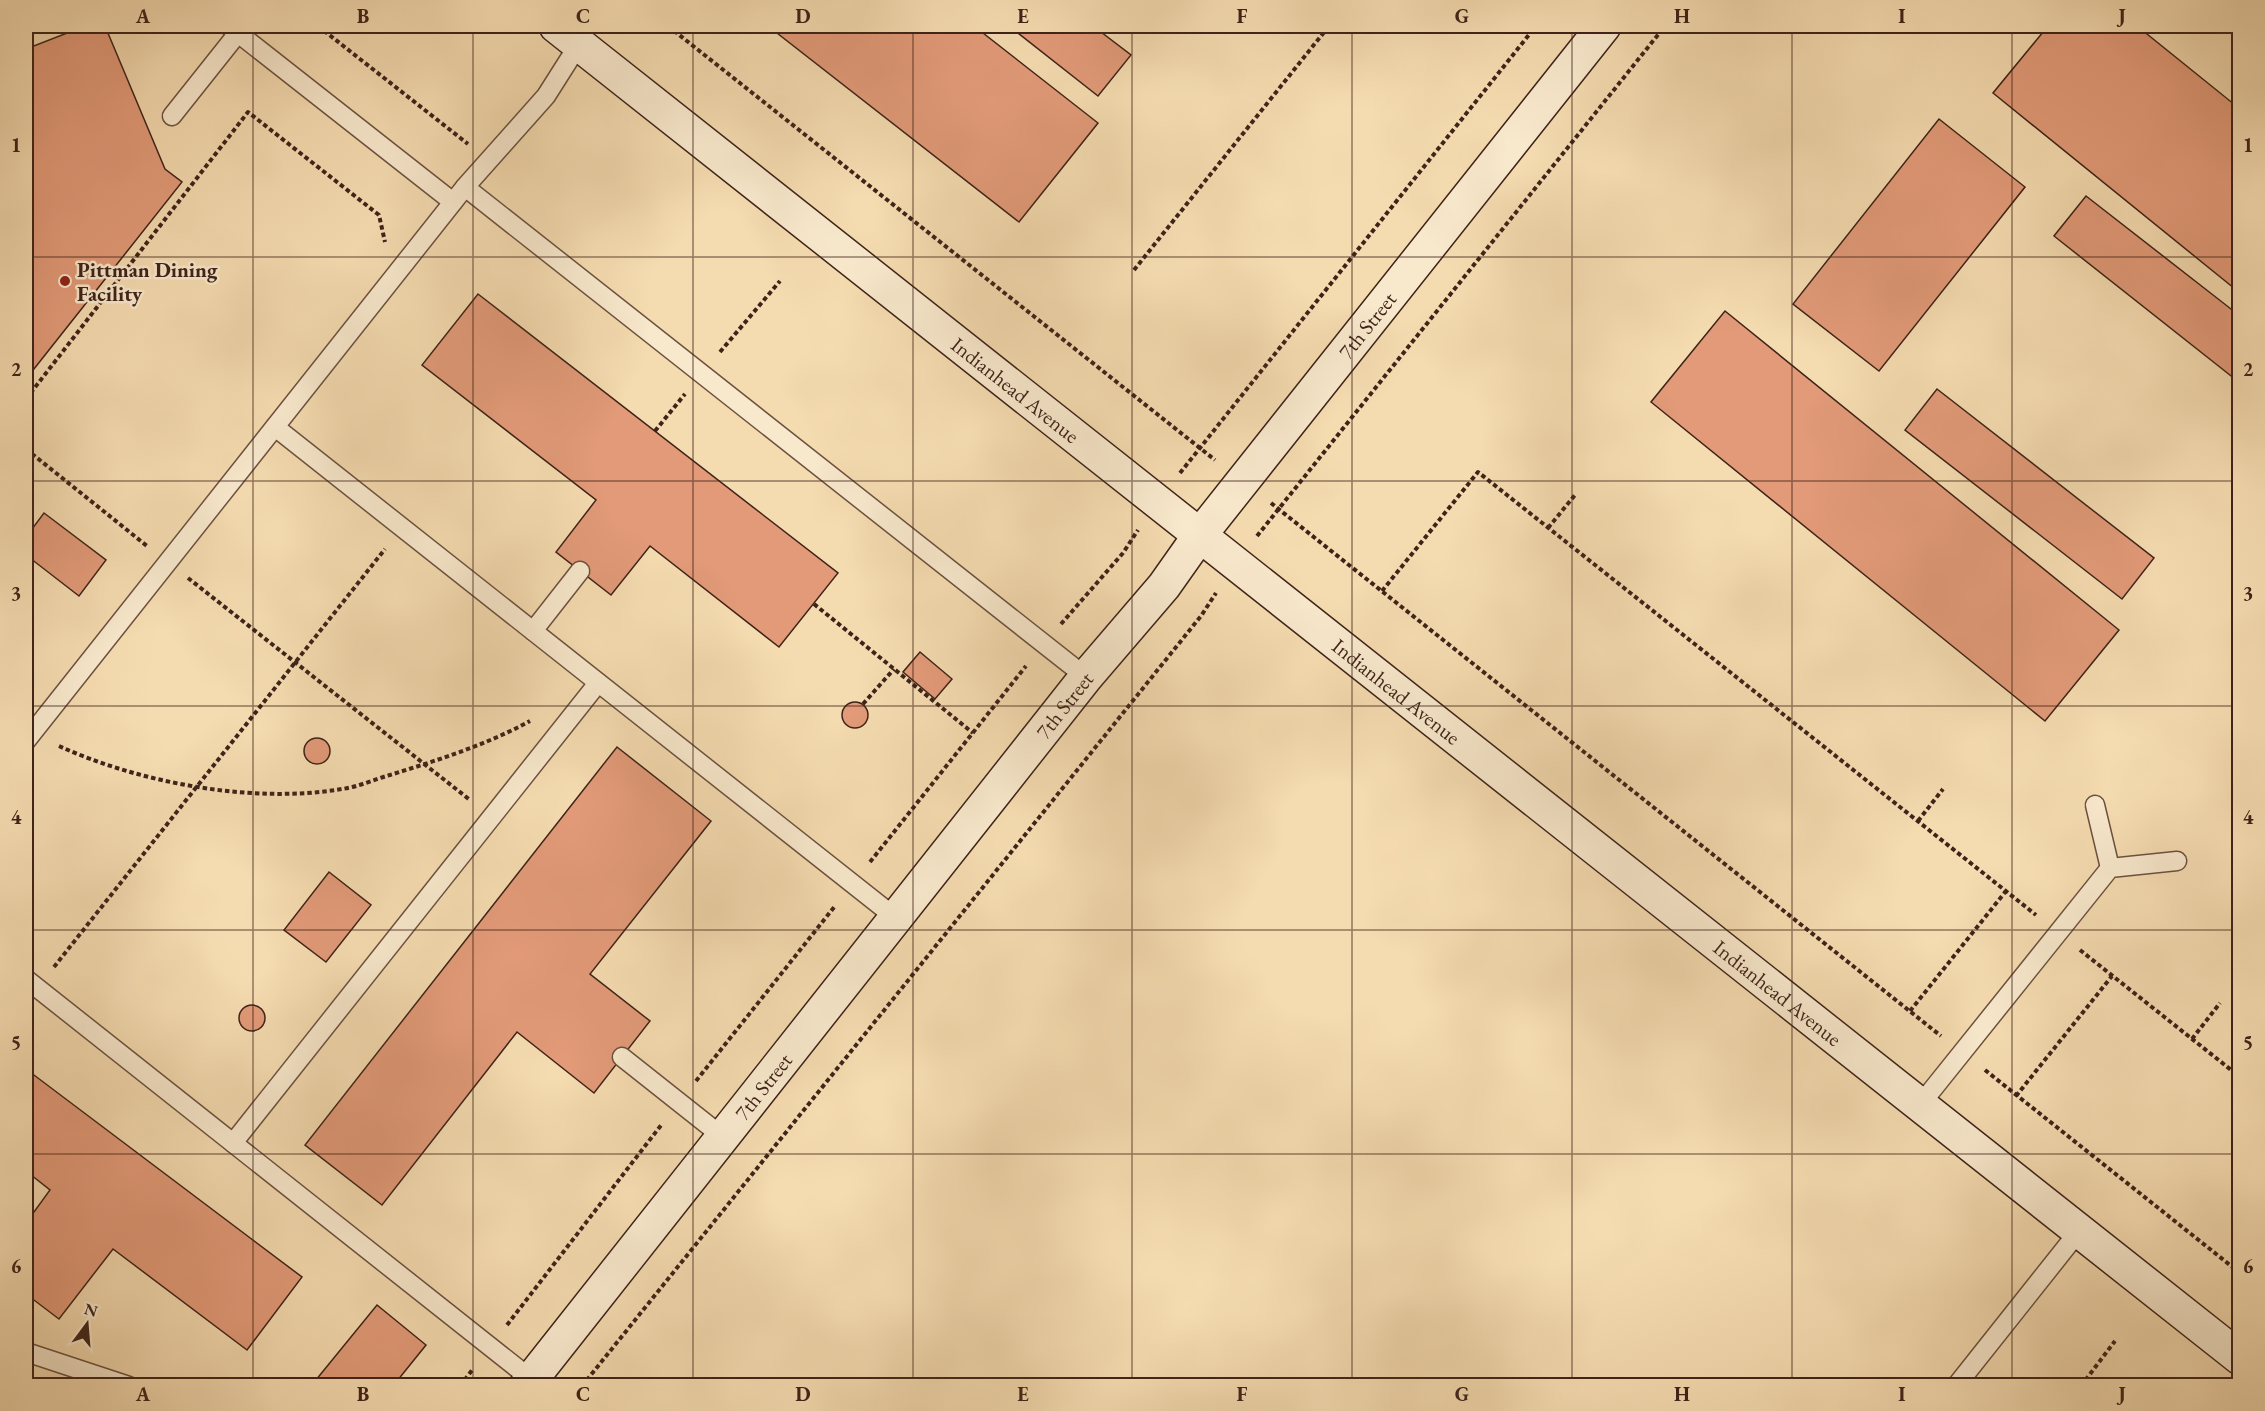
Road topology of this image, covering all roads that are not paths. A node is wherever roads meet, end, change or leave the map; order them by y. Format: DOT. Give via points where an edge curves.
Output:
graph roads {
  1 [pos="1604,26"];
  2 [pos="233,29"];
  3 [pos="567,35"];
  4 [pos="172,116"];
  5 [pos="465,187"];
  6 [pos="453,202"];
  7 [pos="275,427"];
  8 [pos="1200,535"];
  9 [pos="580,571"];
  10 [pos="533,631"];
  11 [pos="1086,677"];
  12 [pos="598,682"];
  13 [pos="28,737"];
  14 [pos="2095,805"];
  15 [pos="2177,861"];
  16 [pos="2110,868"];
  17 [pos="896,918"];
  18 [pos="31,984"];
  19 [pos="622,1057"];
  20 [pos="1920,1105"];
  21 [pos="723,1137"];
  22 [pos="233,1143"];
  23 [pos="2079,1231"];
  24 [pos="26,1352"];
  25 [pos="2240,1358"];
  26 [pos="528,1382"];
  27 [pos="129,1386"];
  28 [pos="1956,1386"];
  1 -- 8 [label="main road, 7th Street"];
  2 -- 4 [label="lane"];
  2 -- 6 [label="lane"];
  3 -- 5 [label="lane" via="546,96"];
  3 -- 8 [label="main road, Indianhead Avenue"];
  5 -- 6 [label="lane"];
  5 -- 11 [label="lane"];
  6 -- 7 [label="lane"];
  7 -- 10 [label="lane"];
  7 -- 13 [label="lane"];
  8 -- 11 [label="main road, 7th Street" via="1164,586"];
  8 -- 20 [label="main road, Indianhead Avenue"];
  9 -- 10 [label="lane"];
  10 -- 12 [label="lane"];
  11 -- 17 [label="main road, 7th Street"];
  12 -- 17 [label="lane"];
  12 -- 22 [label="lane"];
  14 -- 16 [label="lane"];
  15 -- 16 [label="lane"];
  16 -- 20 [label="lane"];
  17 -- 21 [label="main road, 7th Street"];
  18 -- 22 [label="lane"];
  19 -- 21 [label="lane"];
  20 -- 23 [label="main road, Indianhead Avenue"];
  21 -- 26 [label="main road, 7th Street"];
  22 -- 26 [label="lane"];
  23 -- 25 [label="main road, Indianhead Avenue"];
  23 -- 28 [label="lane"];
  24 -- 27 [label="lane"];
}
